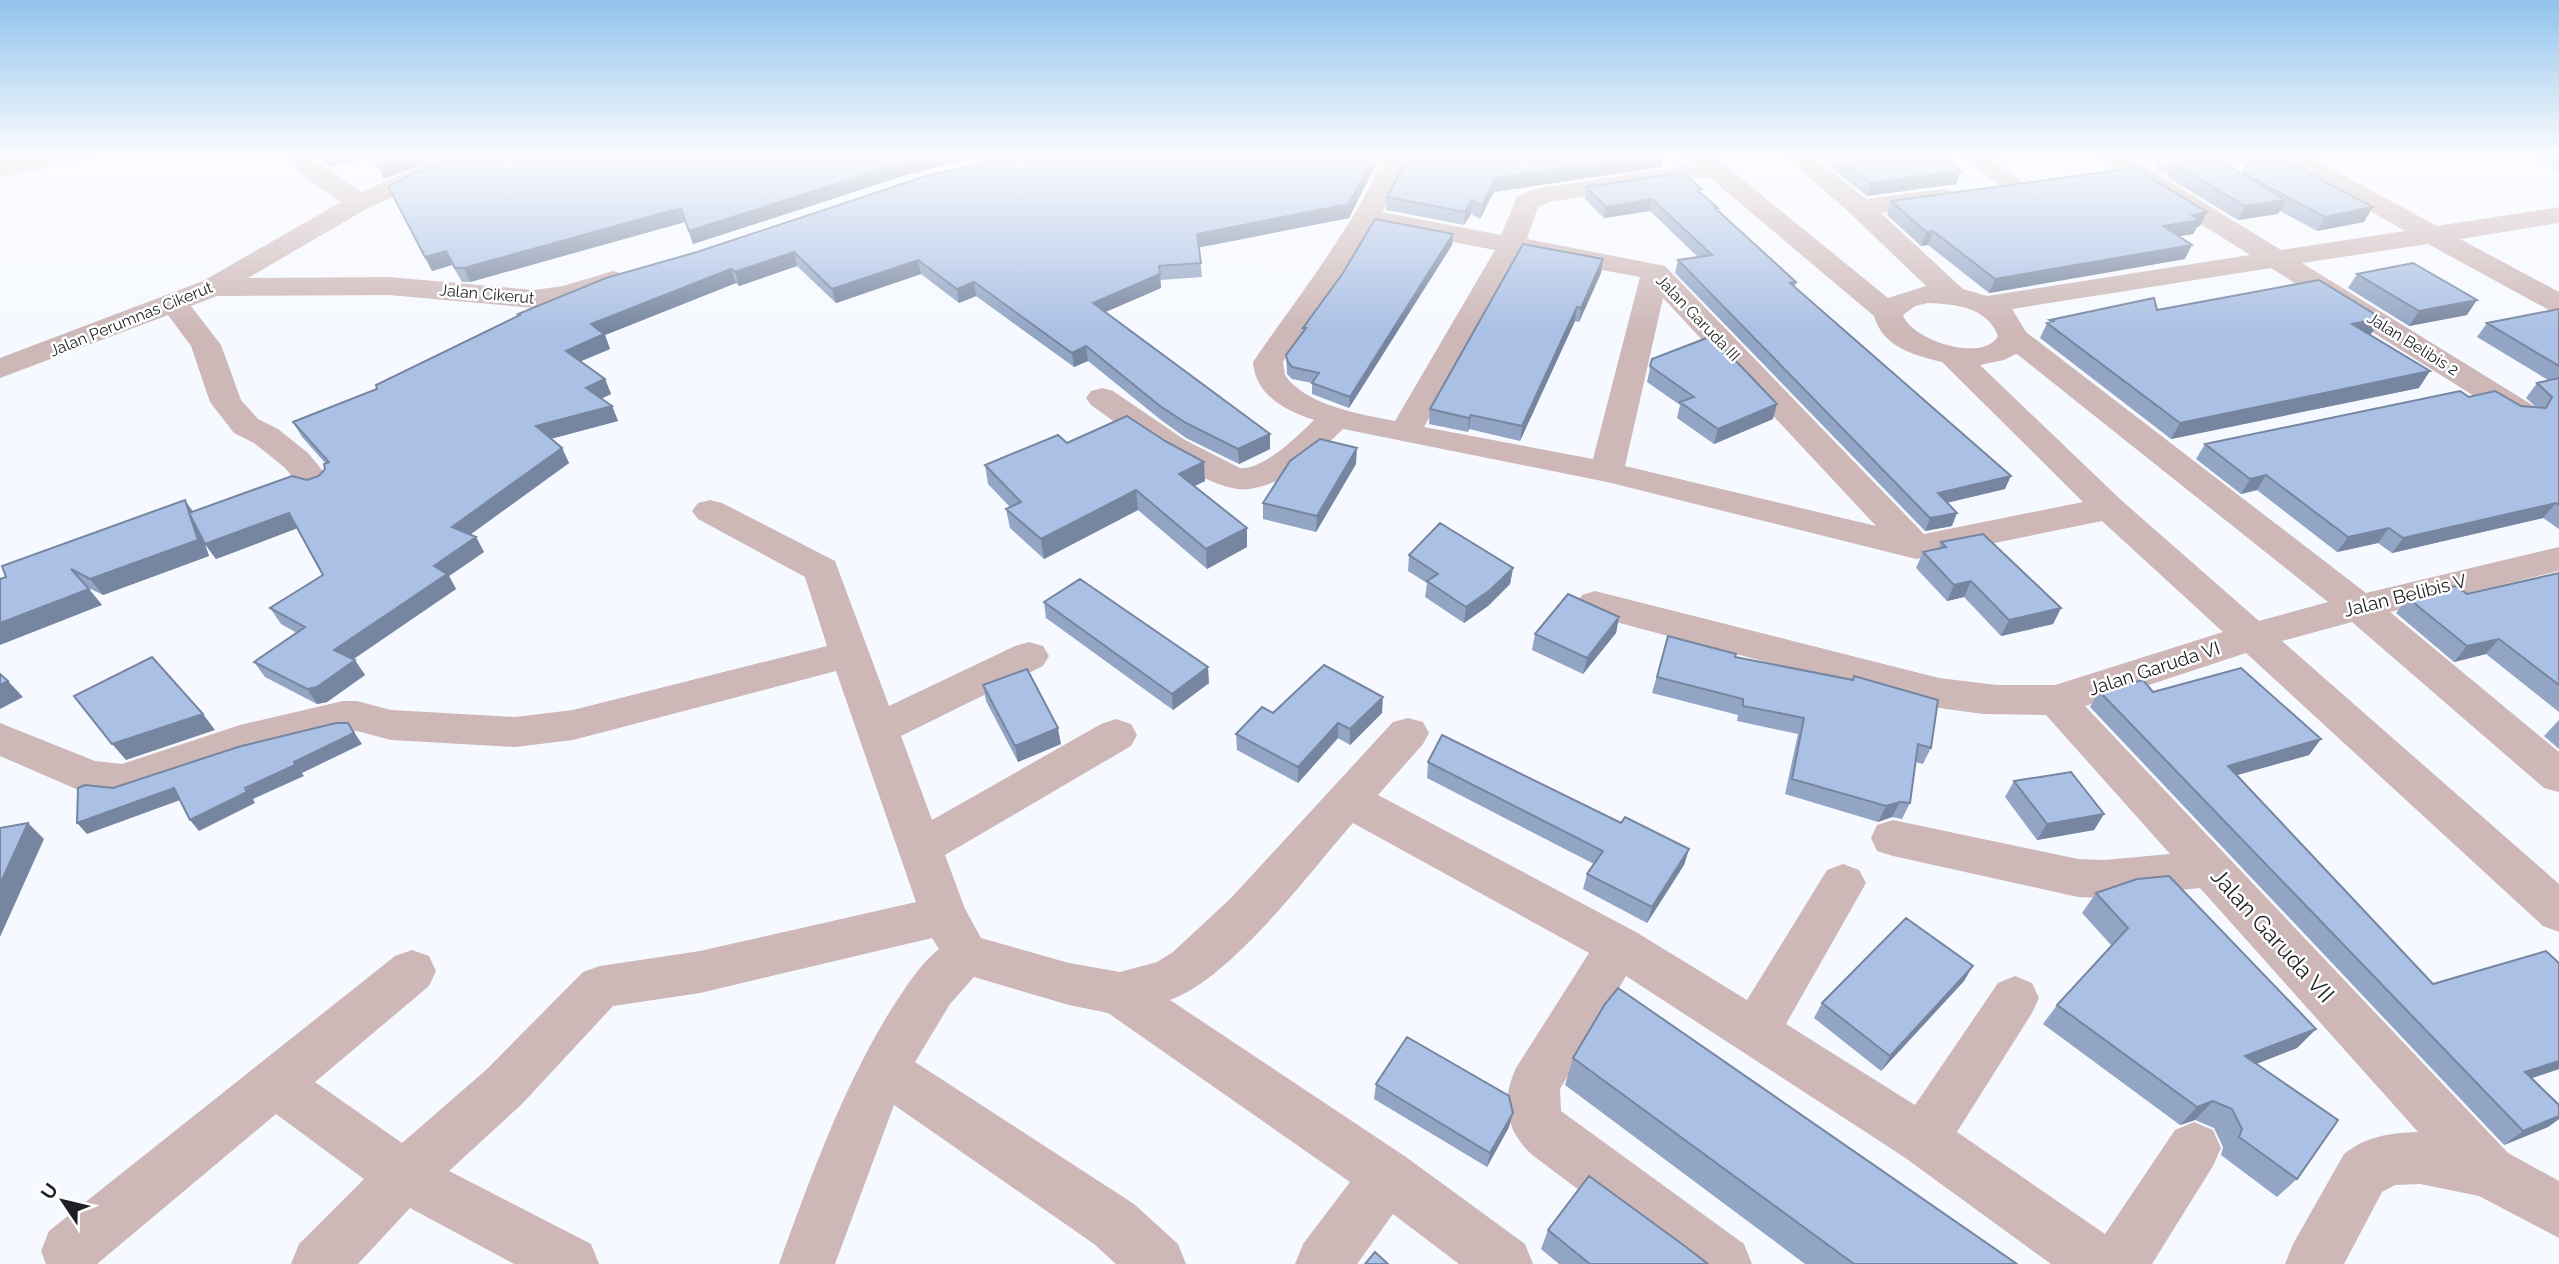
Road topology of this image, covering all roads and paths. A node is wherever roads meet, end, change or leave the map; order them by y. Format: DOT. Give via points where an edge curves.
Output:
graph roads {
  1 [pos="340,213"];
  2 [pos="1366,213"];
  3 [pos="1520,213"];
  4 [pos="1767,213"];
  5 [pos="1865,213"];
  6 [pos="2200,213"];
  7 [pos="2395,213"];
  8 [pos="2559,215"];
  9 [pos="1364,217"];
  10 [pos="2559,233"];
  11 [pos="2435,235"];
  12 [pos="1511,246"];
  13 [pos="2460,250"];
  14 [pos="2273,259"];
  15 [pos="641,272"];
  16 [pos="1655,272"];
  17 [pos="2303,278"];
  18 [pos="213,287"];
  19 [pos="1952,295"];
  20 [pos="174,303"];
  21 [pos="2559,304"];
  22 [pos="1984,305"];
  23 [pos="1887,312"];
  24 [pos="2078,317"];
  25 [pos="2021,330"];
  26 [pos="1953,356"];
  27 [pos="0,369"];
  28 [pos="2482,387"];
  29 [pos="2443,395"];
  30 [pos="1101,398"];
  31 [pos="2523,413"];
  32 [pos="1336,418"];
  33 [pos="1405,432"];
  34 [pos="2206,445"];
  35 [pos="2161,454"];
  36 [pos="1607,472"];
  37 [pos="315,482"];
  38 [pos="2109,508"];
  39 [pos="710,511"];
  40 [pos="1916,547"];
  41 [pos="2552,567"];
  42 [pos="1595,604"];
  43 [pos="2358,606"];
  44 [pos="2252,637"];
  45 [pos="849,654"];
  46 [pos="1029,656"];
  47 [pos="2056,700"];
  48 [pos="878,729"];
  49 [pos="1408,733"];
  50 [pos="1116,735"];
  51 [pos="0,739"];
  52 [pos="2559,776"];
  53 [pos="1349,800"];
  54 [pos="1893,838"];
  55 [pos="920,848"];
  56 [pos="2211,867"];
  57 [pos="1843,883"];
  58 [pos="2559,912"];
  59 [pos="956,935"];
  60 [pos="1619,946"];
  61 [pos="412,971"];
  62 [pos="1120,994"];
  63 [pos="2015,998"];
  64 [pos="1755,1031"];
  65 [pos="883,1069"];
  66 [pos="276,1084"];
  67 [pos="1923,1139"];
  68 [pos="2194,1148"];
  69 [pos="2489,1172"];
  70 [pos="404,1176"];
  71 [pos="1387,1176"];
  72 [pos="2559,1210"];
  73 [pos="69,1251"];
  74 [pos="319,1264"];
  75 [pos="571,1264"];
  76 [pos="807,1264"];
  77 [pos="1158,1264"];
  78 [pos="1323,1264"];
  79 [pos="1505,1264"];
  80 [pos="1724,1264"];
  81 [pos="2099,1264"];
  82 [pos="2119,1264"];
  83 [pos="2313,1264"];
  1 -- 18 [label="street, Jalan Perumnas Cikerut"];
  2 -- 9 [label="street"];
  3 -- 12 [label="street"];
  4 -- 23 [label="street"];
  5 -- 19 [label="street"];
  6 -- 14 [label="street, Jalan Belibis 2"];
  7 -- 11 [label="street"];
  8 -- 11 [label="street"];
  9 -- 12 [label="street, Jalan Garuda III"];
  9 -- 32 [label="street" via="1266,371 1279,390"];
  10 -- 13 [label="street"];
  11 -- 13 [label="street"];
  11 -- 14 [label="street"];
  12 -- 16 [label="street, Jalan Garuda III"];
  12 -- 33 [label="street"];
  13 -- 17 [label="street"];
  13 -- 21 [label="street"];
  14 -- 17 [label="street, Jalan Belibis 2"];
  14 -- 22 [label="street"];
  15 -- 18 [label="street, Jalan Cikerut" via="566,295 534,299 389,286"];
  16 -- 36 [label="street"];
  16 -- 40 [label="street, Jalan Garuda III"];
  17 -- 24 [label="street"];
  17 -- 28 [label="street, Jalan Belibis 2"];
  18 -- 20 [label="street, Jalan Perumnas Cikerut"];
  19 -- 22 [label="street"];
  19 -- 23 [label="street" via="1927,294 1905,300"];
  20 -- 27 [label="street, Jalan Perumnas Cikerut"];
  20 -- 37 [label="street" via="206,345 226,402 246,426 296,460"];
  22 -- 25 [label="street"];
  23 -- 26 [label="street" via="1894,329 1918,346"];
  25 -- 26 [label="street" via="2005,349 1983,356"];
  25 -- 35 [label="street"];
  26 -- 38 [label="street"];
  28 -- 29 [label="street"];
  28 -- 31 [label="street, Jalan Belibis 2"];
  30 -- 32 [label="street" via="1222,474 1241,479 1260,475 1297,453"];
  32 -- 33 [label="street"];
  33 -- 36 [label="street"];
  34 -- 35 [label="street"];
  35 -- 43 [label="street"];
  36 -- 40 [label="street"];
  38 -- 40 [label="street"];
  38 -- 44 [label="street"];
  39 -- 45 [label="street" via="822,569"];
  41 -- 43 [label="street, Jalan Belibis V"];
  42 -- 47 [label="street, Jalan Garuda VI" via="1939,694 1977,701"];
  43 -- 44 [label="street, Jalan Belibis V"];
  43 -- 52 [label="street"];
  44 -- 47 [label="street, Jalan Garuda VI"];
  44 -- 58 [label="street"];
  45 -- 48 [label="street"];
  45 -- 51 [label="street" via="573,725 527,731 461,731 342,716 240,741 122,780 92,777"];
  46 -- 48 [label="street"];
  47 -- 56 [label="street, Jalan Garuda VII"];
  48 -- 55 [label="street"];
  49 -- 53 [label="street"];
  50 -- 55 [label="street"];
  53 -- 60 [label="street"];
  53 -- 62 [label="street" via="1190,967 1147,988"];
  54 -- 56 [label="street" via="2078,878"];
  55 -- 59 [label="street"];
  56 -- 69 [label="street, Jalan Garuda VII"];
  57 -- 64 [label="street"];
  59 -- 62 [label="street" via="1069,984"];
  59 -- 65 [label="street" via="943,972"];
  59 -- 70 [label="street" via="850,939 700,971 600,986 505,1087"];
  60 -- 64 [label="street"];
  60 -- 80 [label="street" via="1534,1085 1535,1122"];
  61 -- 66 [label="street"];
  62 -- 71 [label="street"];
  63 -- 67 [label="street"];
  64 -- 67 [label="street"];
  65 -- 76 [label="street" via="850,1144"];
  65 -- 77 [label="street" via="1114,1224"];
  66 -- 70 [label="street"];
  66 -- 73 [label="street"];
  67 -- 81 [label="street"];
  68 -- 82 [label="street"];
  69 -- 72 [label="street"];
  69 -- 83 [label="street" via="2420,1158 2376,1162 2363,1173"];
  70 -- 74 [label="street"];
  70 -- 75 [label="street"];
  71 -- 78 [label="street"];
  71 -- 79 [label="street"];
}
